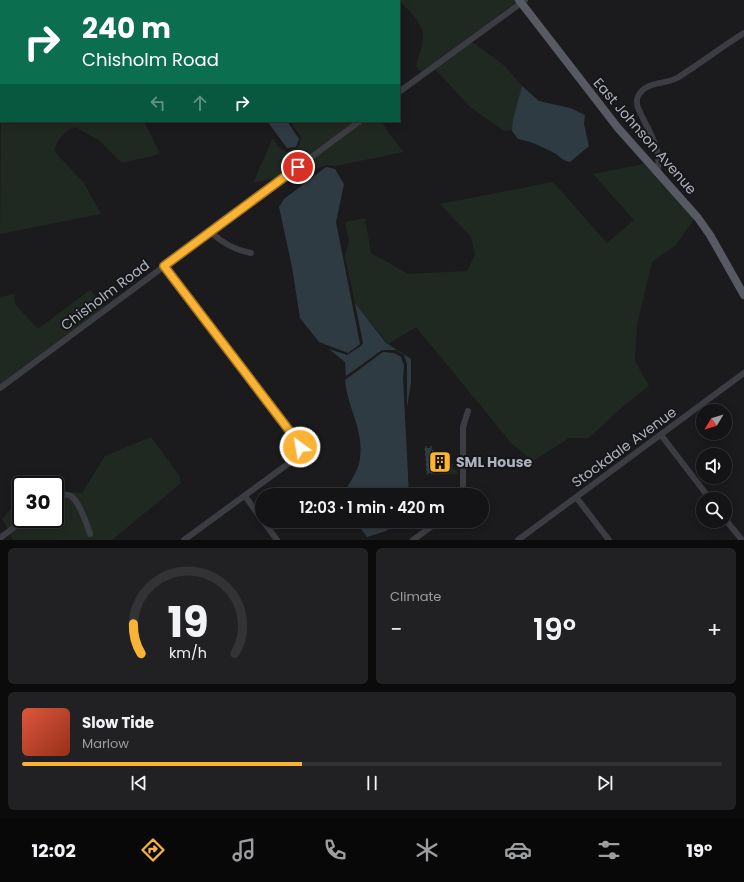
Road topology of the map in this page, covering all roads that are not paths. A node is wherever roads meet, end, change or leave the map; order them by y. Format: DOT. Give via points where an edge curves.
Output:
graph roads {
  1 [pos="522,1"];
  2 [pos="744,33"];
  3 [pos="400,91"];
  4 [pos="359,122"];
  5 [pos="657,173"];
  6 [pos="211,232"];
  7 [pos="252,253"];
  8 [pos="164,266"];
  9 [pos="744,295"];
  10 [pos="744,373"];
  11 [pos="0,388"];
  12 [pos="468,412"];
  13 [pos="660,435"];
  14 [pos="463,488"];
  15 [pos="705,492"];
  16 [pos="64,495"];
  17 [pos="245,496"];
  18 [pos="576,497"];
  19 [pos="255,510"];
  20 [pos="732,527"];
  21 [pos="13,528"];
  22 [pos="268,528"];
  23 [pos="429,528"];
  24 [pos="90,534"];
  25 [pos="0,538"];
  26 [pos="184,540"];
  27 [pos="277,540"];
  28 [pos="413,540"];
  29 [pos="518,540"];
  30 [pos="609,540"];
  31 [pos="742,540"];
  1 -- 3 [label="street"];
  1 -- 5 [label="main road, East Johnson Avenue" via="610,118"];
  2 -- 5 [label="street" via="677,78 650,86 640,92 638,108 655,144 659,161"];
  4 -- 6 [label="street, Chisholm Road"];
  5 -- 9 [label="main road, East Johnson Avenue" via="702,224"];
  6 -- 7 [label="street" via="232,247"];
  6 -- 8 [label="street, Chisholm Road"];
  8 -- 11 [label="street, Chisholm Road"];
  8 -- 17 [label="street" via="300,447 296,458"];
  10 -- 13 [label="street, Stockdale Avenue"];
  12 -- 14 [label="street" via="463,427"];
  13 -- 15 [label="street"];
  13 -- 18 [label="street, Stockdale Avenue"];
  16 -- 24 [label="street" via="71,496 85,518"];
  17 -- 19 [label="street"];
  17 -- 26 [label="street"];
  18 -- 29 [label="street, Stockdale Avenue"];
  18 -- 30 [label="street"];
  20 -- 31 [label="street"];
  21 -- 25 [label="street"];
  22 -- 27 [label="street"];
  23 -- 28 [label="street"];
}
